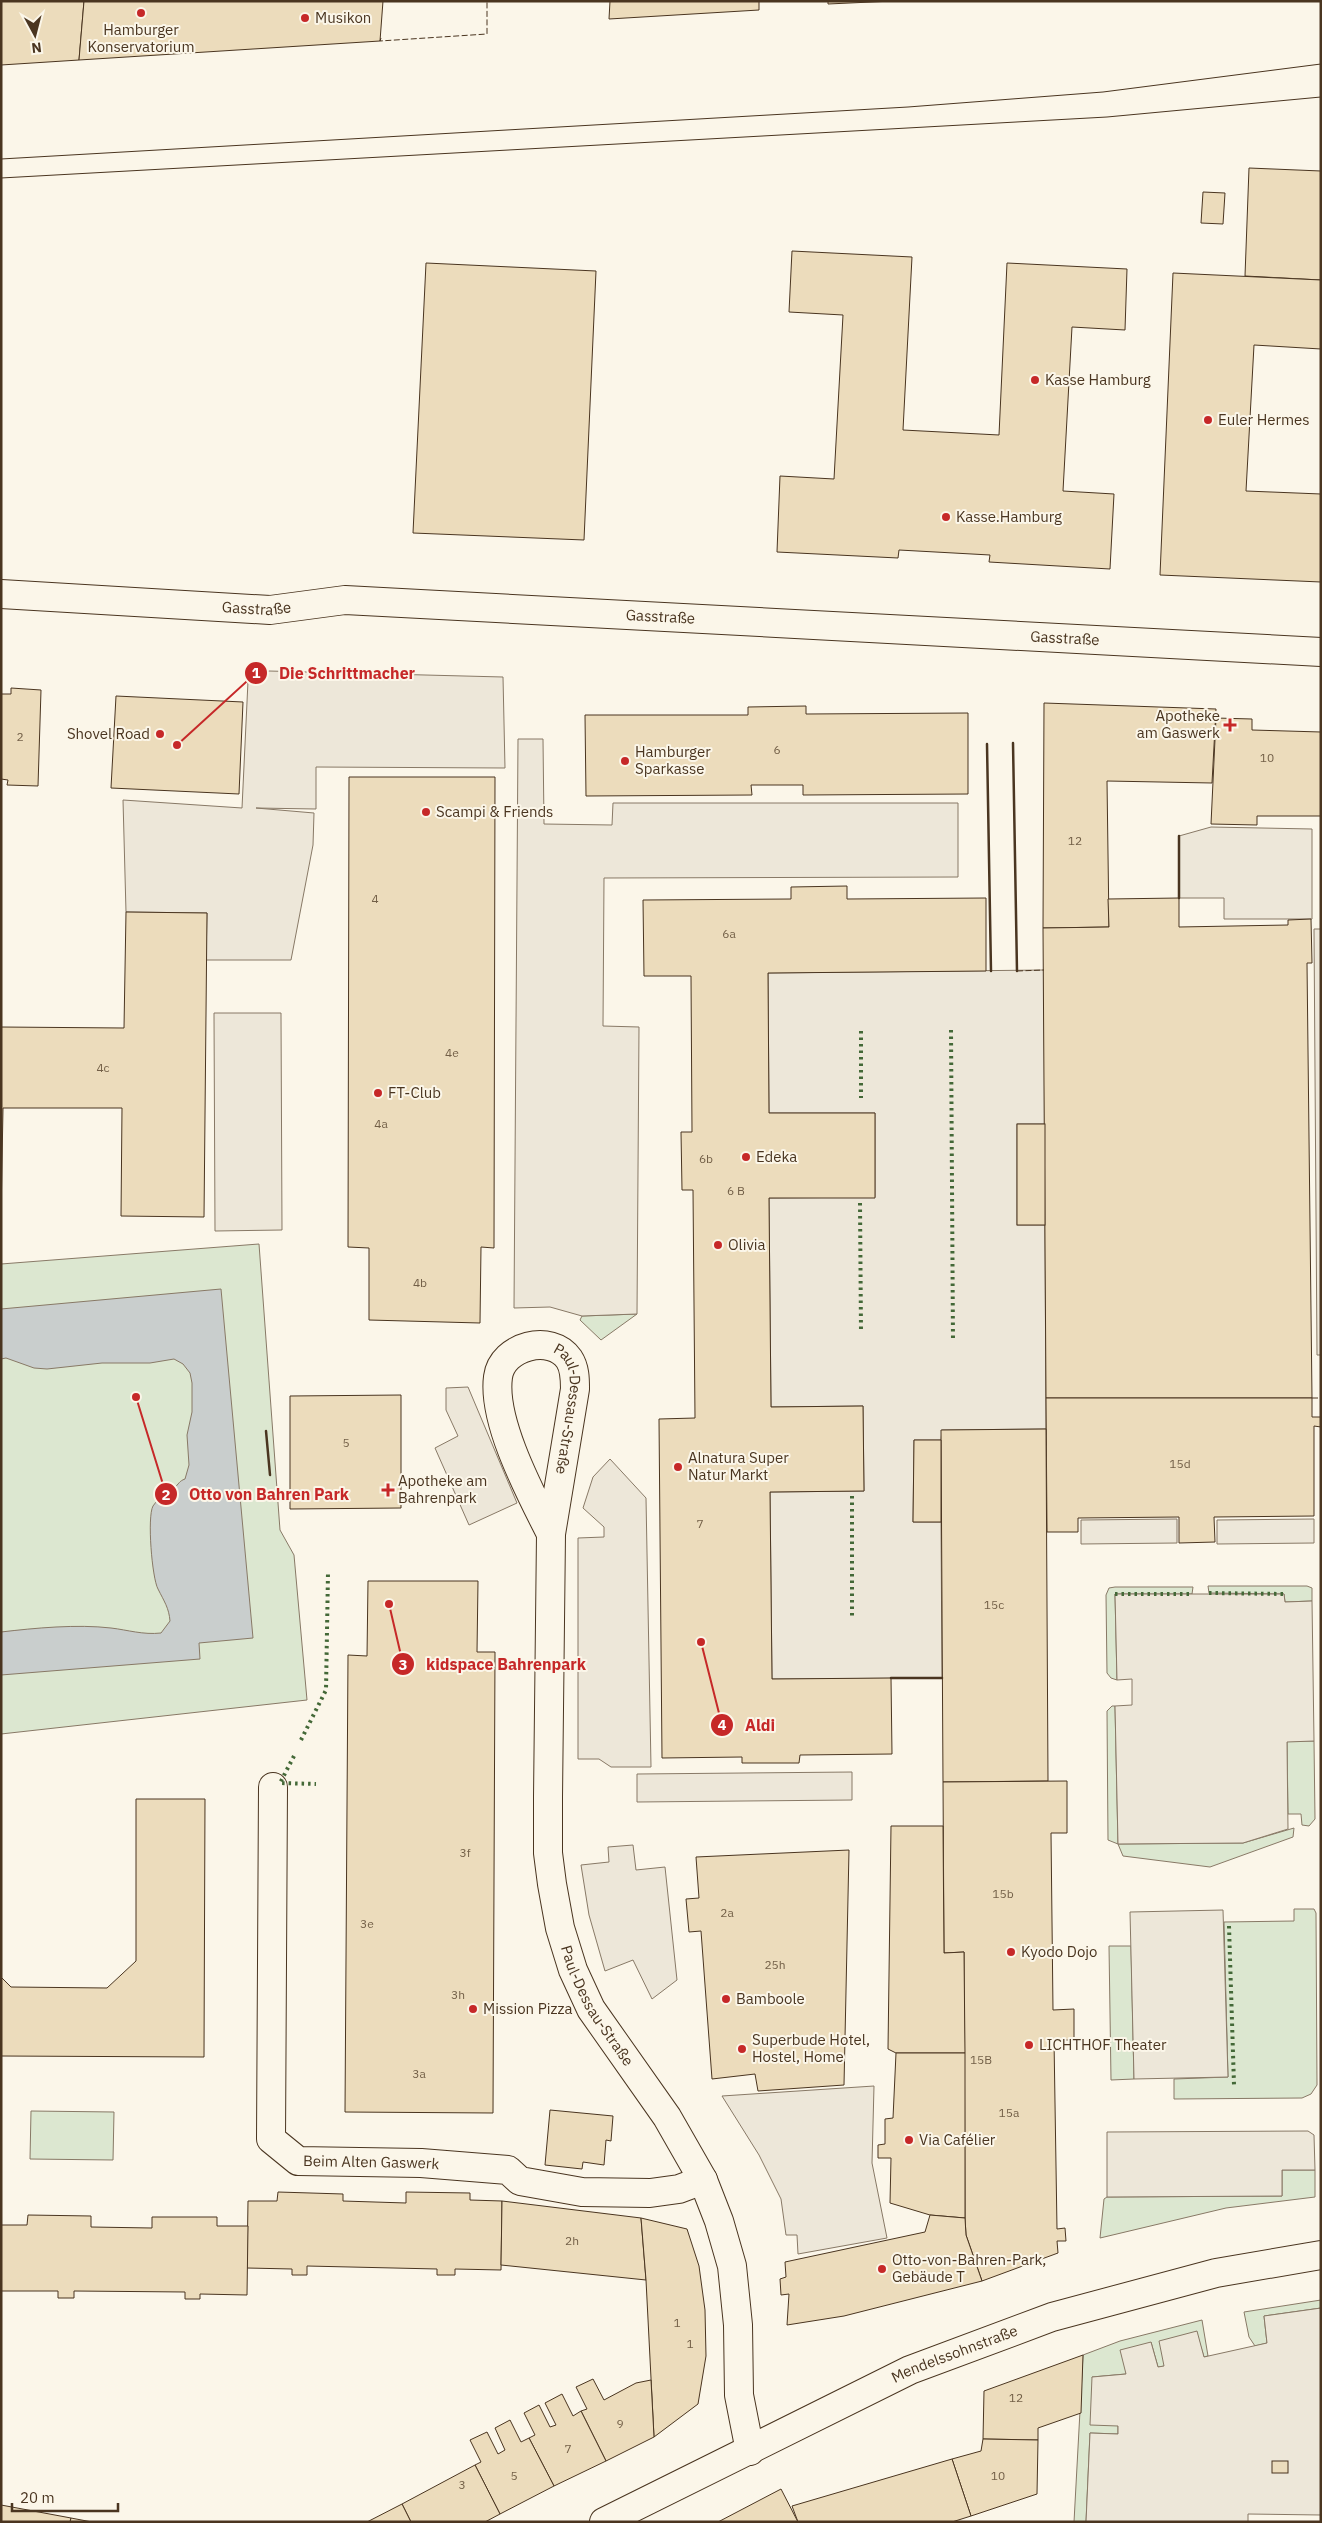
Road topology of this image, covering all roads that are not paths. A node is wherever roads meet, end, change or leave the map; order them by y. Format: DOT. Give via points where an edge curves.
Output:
graph roads {
  1 [pos="1,594"];
  2 [pos="1321,652"];
  3 [pos="551,1534"];
  4 [pos="274,1787"];
  5 [pos="703,2180"];
  6 [pos="1321,2255"];
  7 [pos="750,2450"];
  8 [pos="607,2521"];
  1 -- 2 [label="street, Gasstraße" via="270,610 345,600"];
  3 -- 3 [label="street, Paul-Dessau-Straße" via="574,1404 574,1372 560,1350 537,1345 509,1356 501,1366 498,1392 517,1464"];
  3 -- 5 [label="street, Paul-Dessau-Straße" via="548,1853 560,1928 590,2009 667,2117"];
  4 -- 5 [label="street, Beim Alten Gaswerk" via="272,2138 298,2161 421,2163 508,2170 520,2182 582,2192 650,2193"];
  5 -- 7 [label="street, Paul-Dessau-Straße" via="732,2266 738,2325 739,2395"];
  6 -- 7 [label="street, Mendelssohnstraße" via="1216,2272 1052,2318 910,2370"];
  7 -- 8 [label="street, Mendelssohnstraße"];
}
